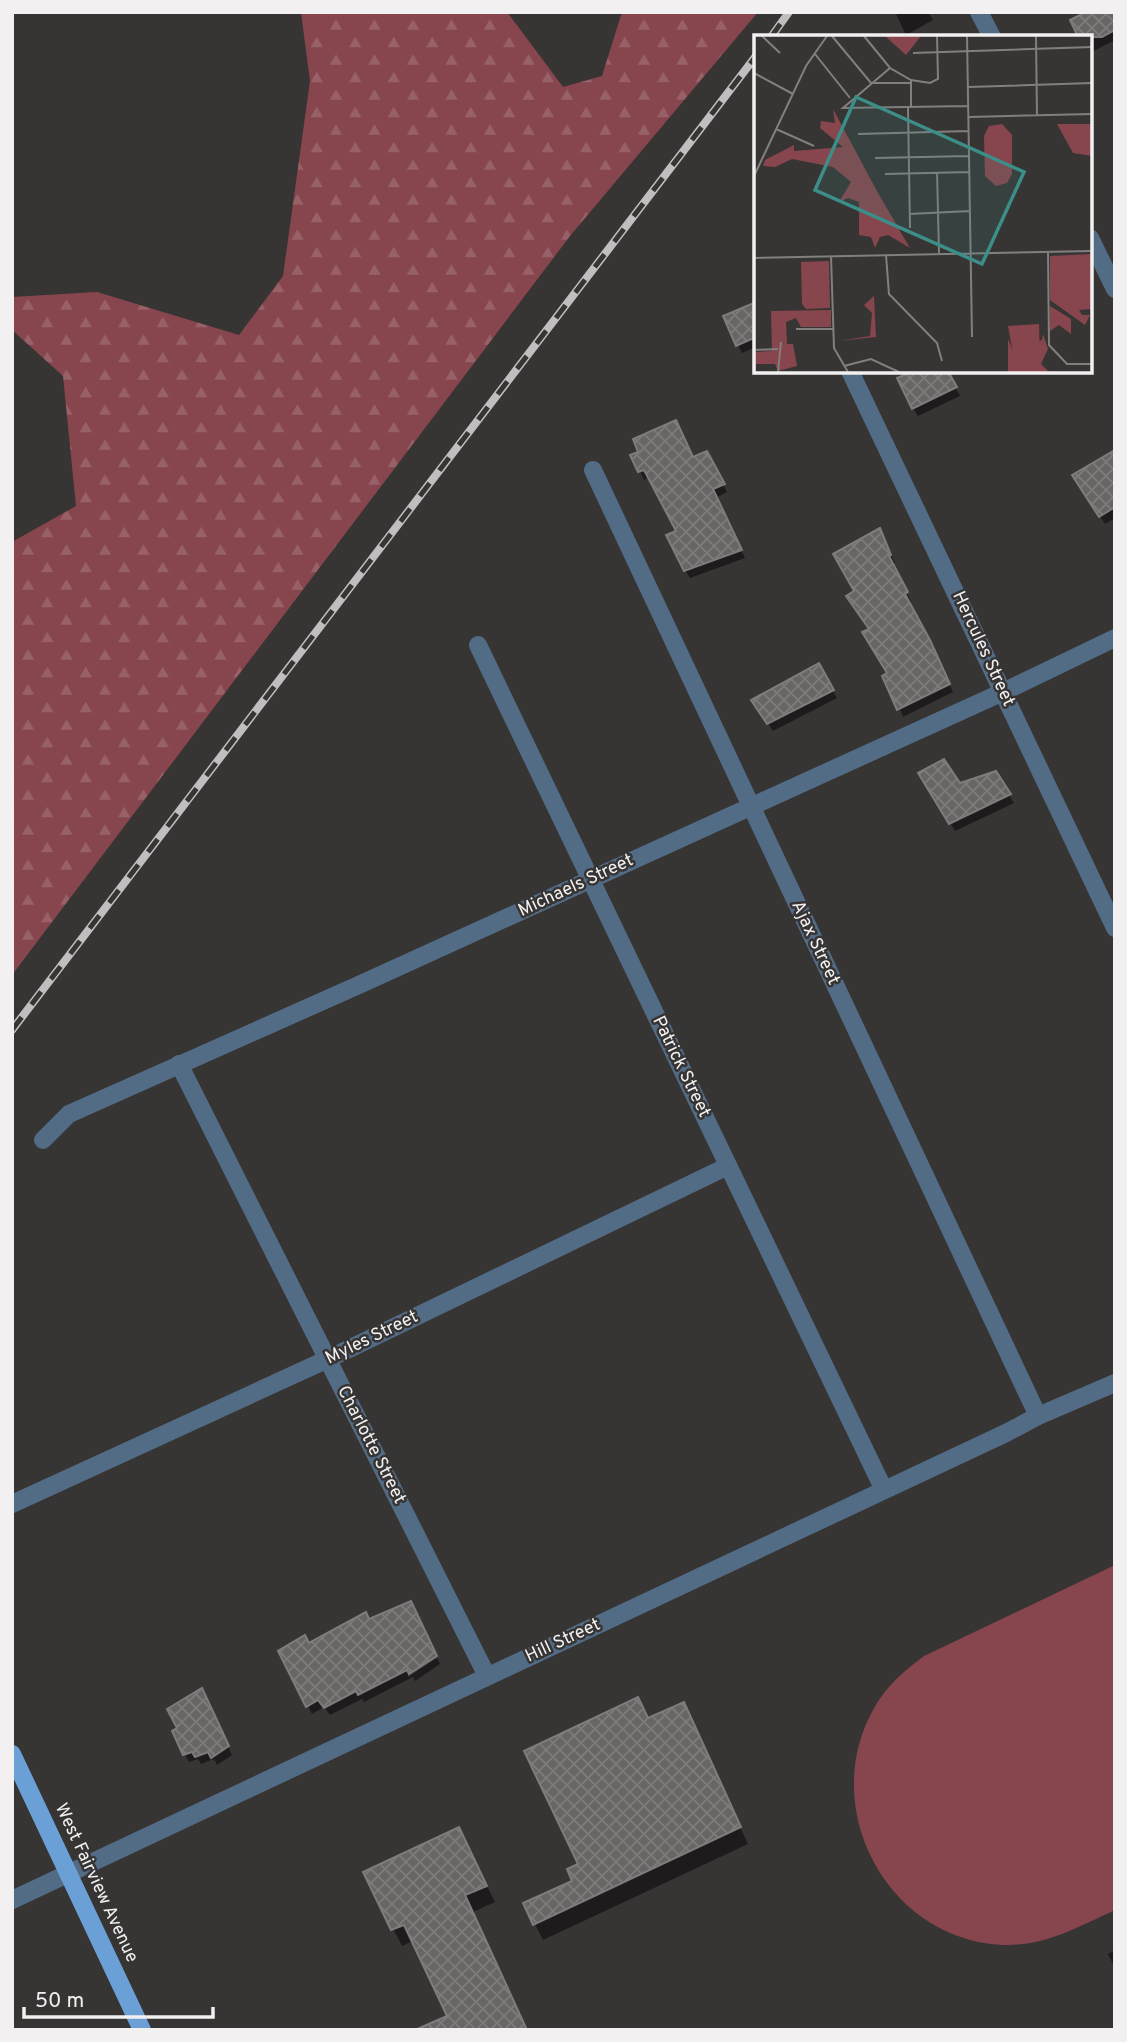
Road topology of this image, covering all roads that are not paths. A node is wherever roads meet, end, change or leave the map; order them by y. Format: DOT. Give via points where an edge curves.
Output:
graph roads {
  1 [pos="979,12"];
  2 [pos="991,35"];
  3 [pos="1092,242"];
  4 [pos="1115,289"];
  5 [pos="851,373"];
  6 [pos="593,470"];
  7 [pos="1115,638"];
  8 [pos="478,645"];
  9 [pos="1003,692"];
  10 [pos="751,806"];
  11 [pos="591,879"];
  12 [pos="1115,928"];
  13 [pos="179,1064"];
  14 [pos="43,1140"];
  15 [pos="728,1166"];
  16 [pos="328,1359"];
  17 [pos="1115,1383"];
  18 [pos="1038,1416"];
  19 [pos="884,1490"];
  20 [pos="12,1504"];
  21 [pos="487,1676"];
  22 [pos="12,1754"];
  23 [pos="68,1873"];
  24 [pos="12,1900"];
  25 [pos="142,2030"];
  1 -- 2 [label="street"];
  3 -- 4 [label="street"];
  5 -- 9 [label="street, Hercules Street"];
  6 -- 10 [label="street, Ajax Street"];
  7 -- 9 [label="street, Michaels Street"];
  8 -- 11 [label="street, Patrick Street"];
  9 -- 10 [label="street, Michaels Street"];
  9 -- 12 [label="street, Hercules Street"];
  10 -- 11 [label="street, Michaels Street"];
  10 -- 18 [label="street, Ajax Street"];
  11 -- 13 [label="street, Michaels Street"];
  11 -- 15 [label="street, Patrick Street"];
  13 -- 14 [label="street, Michaels Street" via="69,1114"];
  13 -- 16 [label="street, Charlotte Street"];
  15 -- 16 [label="street, Myles Street"];
  15 -- 19 [label="street, Patrick Street"];
  16 -- 20 [label="street, Myles Street"];
  16 -- 21 [label="street, Charlotte Street"];
  17 -- 18 [label="street, Hill Street"];
  18 -- 19 [label="street, Hill Street"];
  19 -- 21 [label="street, Hill Street"];
  21 -- 23 [label="street, Hill Street"];
  22 -- 23 [label="main road, West Fairview Avenue"];
  23 -- 24 [label="street, Hill Street"];
  23 -- 25 [label="main road, West Fairview Avenue"];
}
